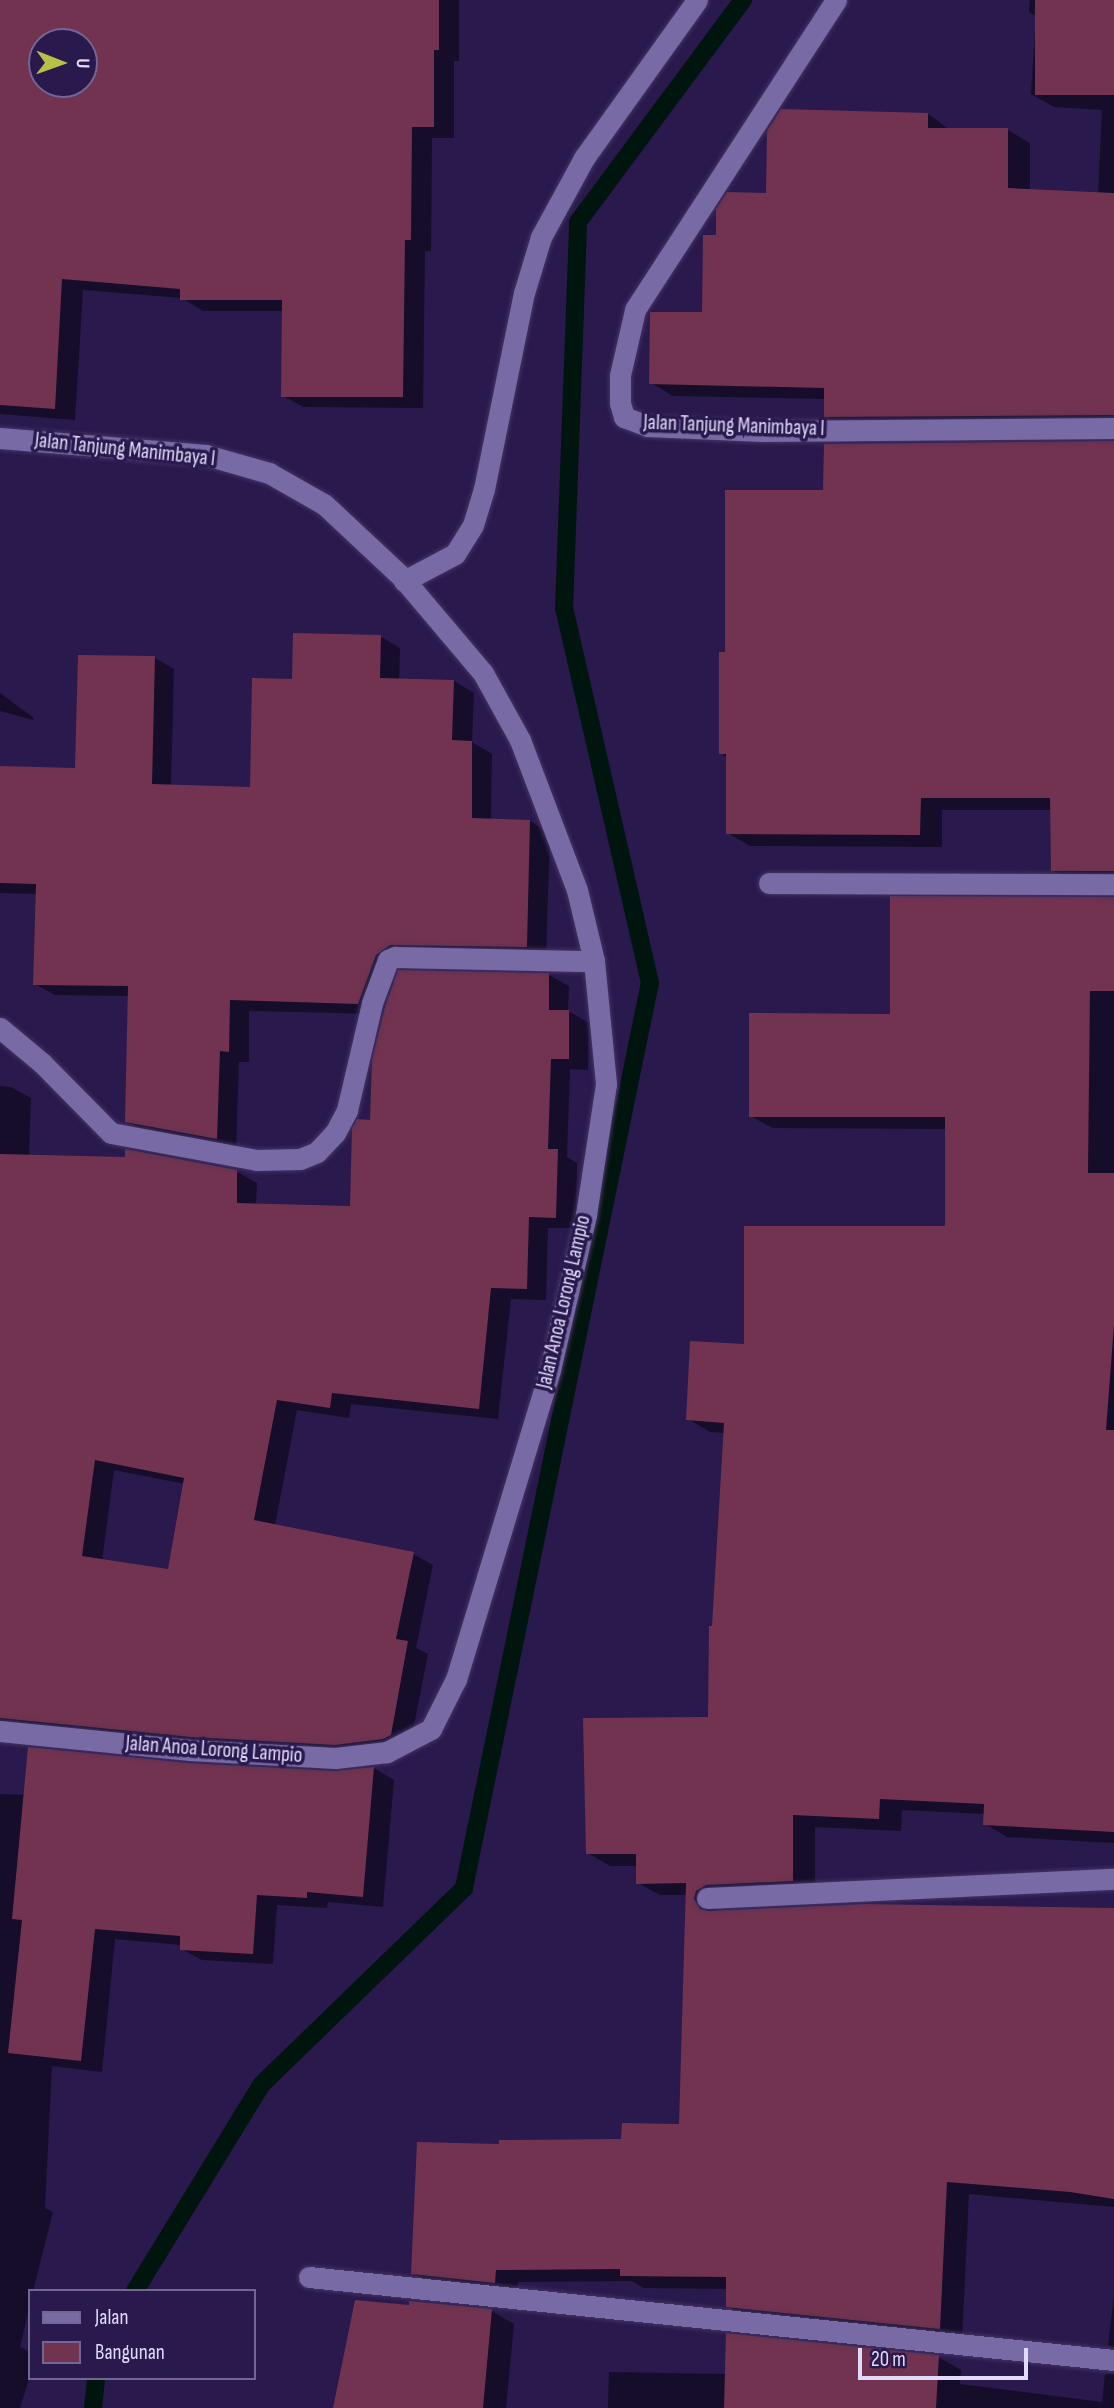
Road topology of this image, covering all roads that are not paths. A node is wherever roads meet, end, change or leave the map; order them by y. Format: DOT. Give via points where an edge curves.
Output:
graph roads {
  1 [pos="697,0"];
  2 [pos="836,0"];
  3 [pos="1114,428"];
  4 [pos="0,438"];
  5 [pos="325,505"];
  6 [pos="404,581"];
  7 [pos="769,883"];
  8 [pos="1114,884"];
  9 [pos="594,961"];
  10 [pos="0,1028"];
  11 [pos="0,1731"];
  12 [pos="1114,1879"];
  13 [pos="707,1898"];
  14 [pos="309,2277"];
  15 [pos="1114,2360"];
  1 -- 6 [label="street" via="584,158 541,237 521,306 473,525 455,554"];
  2 -- 3 [label="street, Jalan Tanjung Manimbaya I" via="635,310 620,375 624,417 647,426 763,431"];
  4 -- 5 [label="street, Jalan Tanjung Manimbaya I" via="206,455 269,473"];
  5 -- 6 [label="street, Jalan Anoa Lorong Lampio"];
  6 -- 9 [label="street, Jalan Anoa Lorong Lampio" via="483,673 520,740 577,890"];
  7 -- 8 [label="street"];
  9 -- 10 [label="street" via="388,960 372,1003 347,1110 335,1133 317,1152 300,1159 256,1160 111,1133"];
  9 -- 11 [label="street, Jalan Anoa Lorong Lampio" via="606,1084 586,1215 550,1370 502,1533 456,1679 430,1729 387,1752 335,1758 190,1751"];
  12 -- 13 [label="street"];
  14 -- 15 [label="street"];
}
